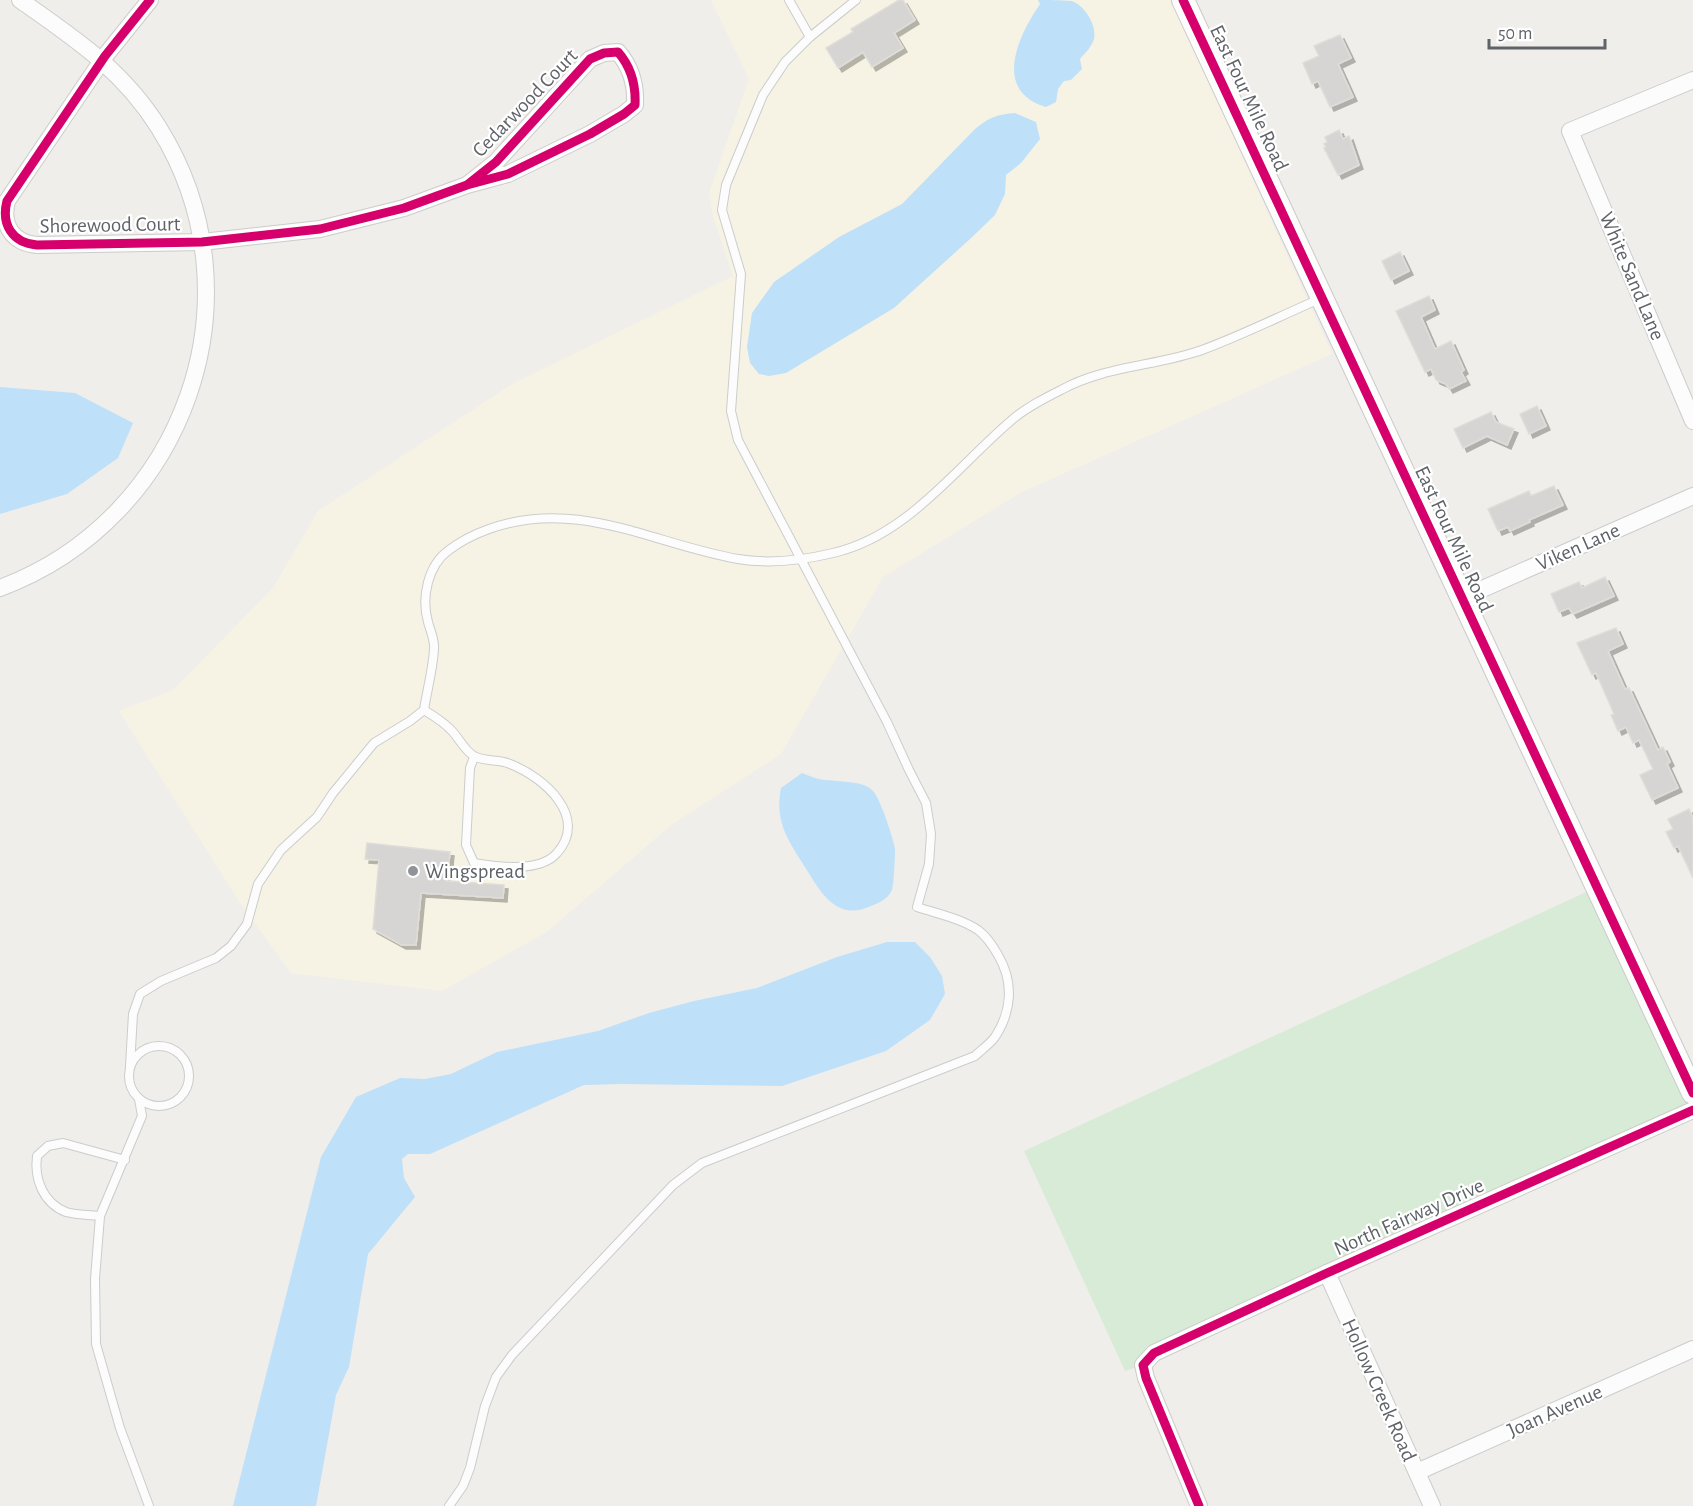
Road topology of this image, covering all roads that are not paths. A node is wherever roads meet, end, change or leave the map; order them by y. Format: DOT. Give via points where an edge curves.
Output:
graph roads {
  1 [pos="20,0"];
  2 [pos="150,0"];
  3 [pos="789,0"];
  4 [pos="856,0"];
  5 [pos="1183,0"];
  6 [pos="810,37"];
  7 [pos="103,60"];
  8 [pos="1693,80"];
  9 [pos="467,185"];
  10 [pos="201,242"];
  11 [pos="1322,298"];
  12 [pos="1693,421"];
  13 [pos="1693,496"];
  14 [pos="798,558"];
  15 [pos="0,588"];
  16 [pos="1462,598"];
  17 [pos="424,710"];
  18 [pos="474,757"];
  19 [pos="130,1066"];
  20 [pos="1693,1093"];
  21 [pos="139,1099"];
  22 [pos="1693,1110"];
  23 [pos="125,1160"];
  24 [pos="100,1216"];
  25 [pos="1327,1273"];
  26 [pos="1693,1349"];
  27 [pos="1417,1472"];
  28 [pos="149,1506"];
  29 [pos="449,1506"];
  30 [pos="1199,1506"];
  31 [pos="1432,1506"];
  1 -- 7 [label="street"];
  2 -- 7 [label="street, Shorewood Court"];
  3 -- 6 [label="lane"];
  4 -- 6 [label="lane"];
  5 -- 11 [label="street, East Four Mile Road"];
  6 -- 14 [label="lane" via="785,62 763,95 726,185 722,210 741,274 731,411 735,431"];
  7 -- 10 [label="street" via="141,102 167,142 190,194"];
  7 -- 10 [label="street, Shorewood Court" via="7,201 6,225 19,241 37,246"];
  8 -- 12 [label="street, White Sand Lane" via="1570,131"];
  9 -- 9 [label="street, Cedarwood Court" via="508,174 624,114 635,105 627,62 618,52 590,59 496,162"];
  9 -- 10 [label="street, Cedarwood Court" via="404,208 321,229"];
  10 -- 15 [label="street" via="206,303 201,350 188,397 164,450 131,497 97,532 54,563"];
  11 -- 14 [label="lane" via="1202,350 1095,376 1066,387 1014,418 926,501 885,532 834,553"];
  11 -- 16 [label="street, East Four Mile Road"];
  13 -- 16 [label="street, Viken Lane"];
  14 -- 17 [label="lane" via="739,559 571,518 528,519 477,534 450,548 432,570 428,583 426,616 435,647"];
  14 -- 29 [label="lane" via="926,803 931,834 929,864 917,908 971,927 993,946 1005,966 1010,987 1007,1012 994,1038 975,1056 702,1163 673,1185 512,1355 496,1377 470,1468"];
  16 -- 20 [label="street, East Four Mile Road"];
  17 -- 18 [label="lane" via="451,729"];
  17 -- 19 [label="lane" via="374,743 317,817 281,850 258,884 247,924 231,946 216,958 140,994 133,1014"];
  18 -- 18 [label="lane" via="466,845 474,863 501,868 546,863 565,841 568,817 560,800 529,773 509,763"];
  19 -- 21 [label="lane" via="130,1084"];
  19 -- 21 [label="lane" via="143,1050 153,1046 174,1049 188,1065 189,1085 176,1102 156,1107"];
  21 -- 23 [label="lane" via="142,1116"];
  22 -- 25 [label="street, North Fairway Drive"];
  23 -- 24 [label="lane"];
  23 -- 24 [label="lane" via="63,1143 48,1146 37,1156 38,1180 46,1199 67,1212"];
  24 -- 28 [label="lane" via="94,1279 96,1344 120,1428"];
  25 -- 27 [label="street, Hollow Creek Road"];
  25 -- 30 [label="street, North Fairway Drive" via="1154,1353 1143,1365"];
  26 -- 27 [label="street, Joan Avenue"];
  27 -- 31 [label="street, Hollow Creek Road"];
}
